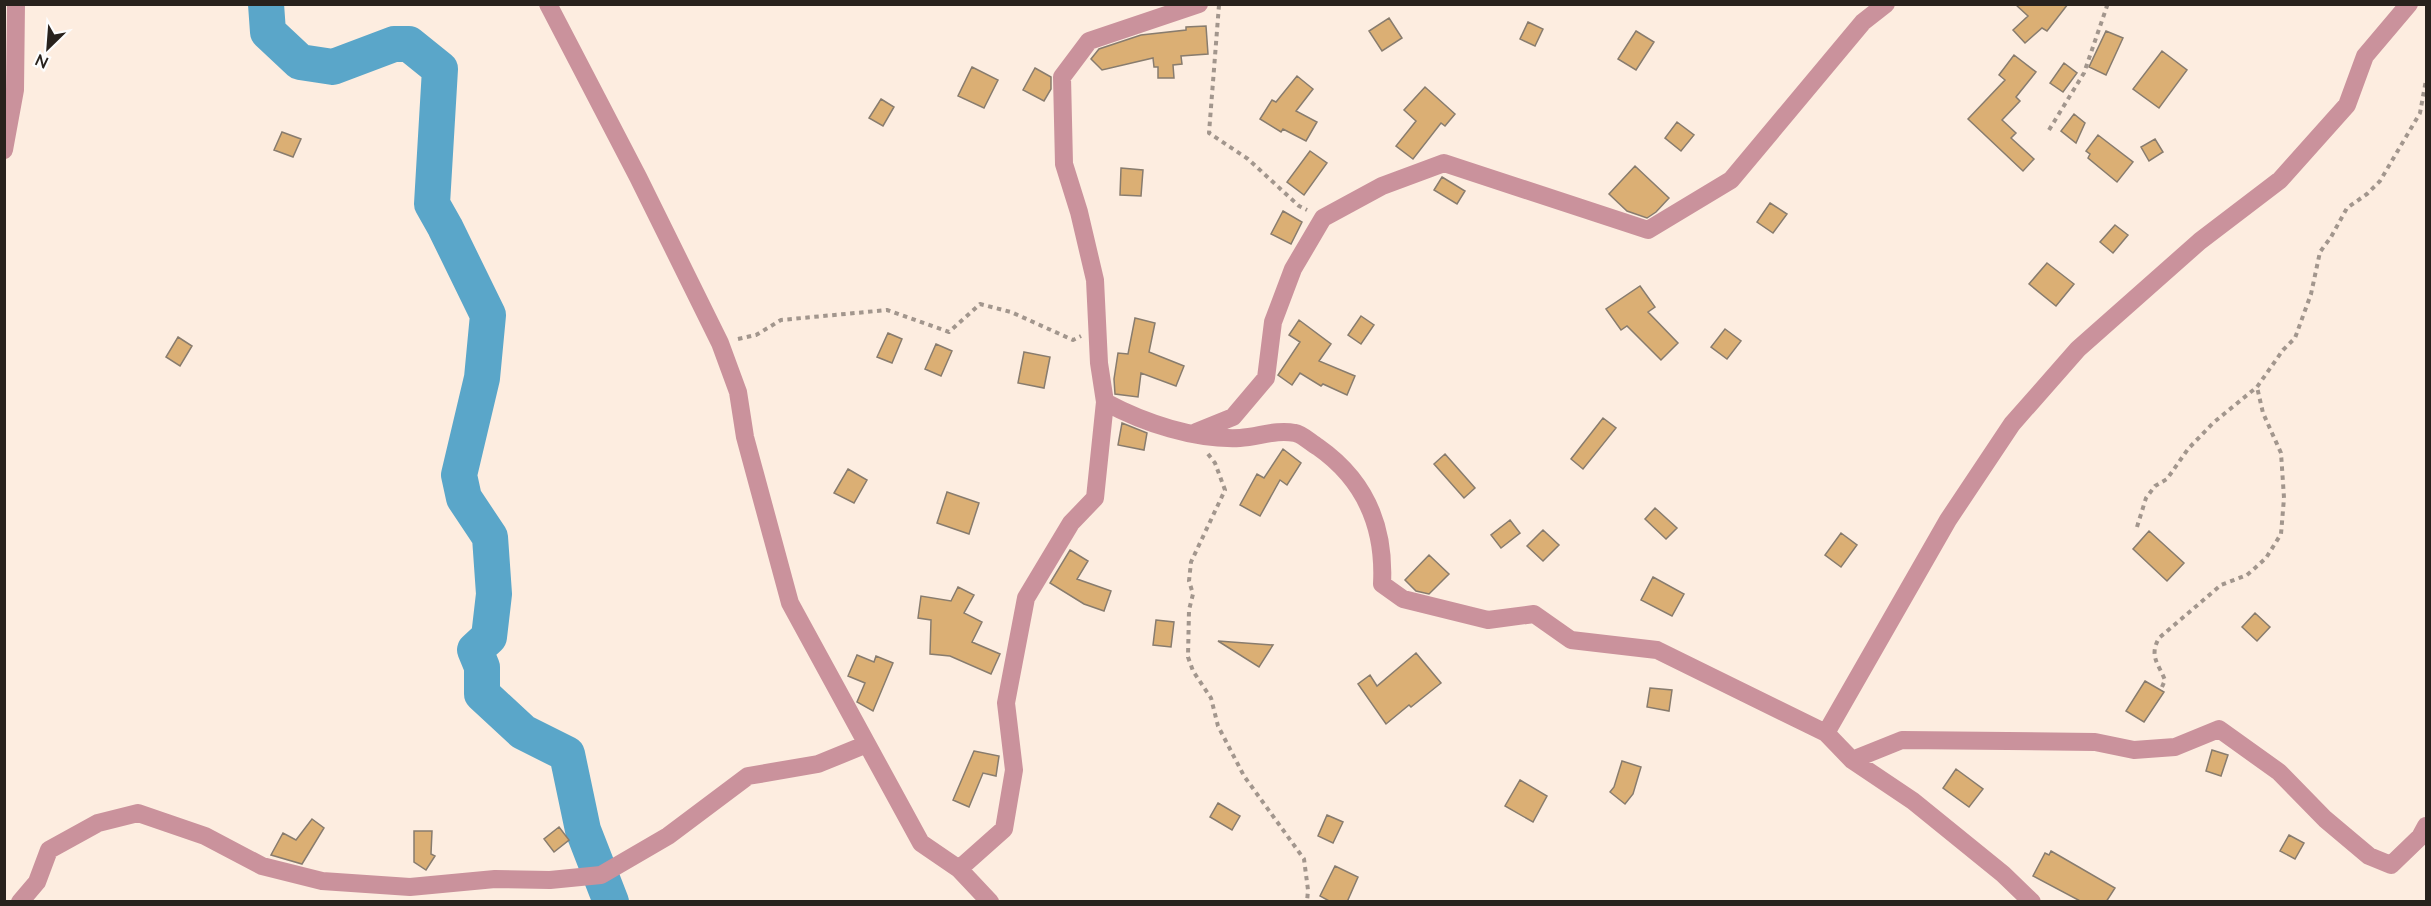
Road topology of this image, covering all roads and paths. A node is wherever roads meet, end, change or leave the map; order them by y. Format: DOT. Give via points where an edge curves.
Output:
graph roads {
  1 [pos="16,4"];
  2 [pos="548,4"];
  3 [pos="1199,4"];
  4 [pos="1219,4"];
  5 [pos="1886,4"];
  6 [pos="2105,4"];
  7 [pos="2409,4"];
  8 [pos="2427,80"];
  9 [pos="2049,130"];
  10 [pos="4,150"];
  11 [pos="1323,218"];
  12 [pos="1097,328"];
  13 [pos="720,343"];
  14 [pos="2257,387"];
  15 [pos="1105,402"];
  16 [pos="1191,434"];
  17 [pos="2136,527"];
  18 [pos="2162,687"];
  19 [pos="1826,733"];
  20 [pos="867,744"];
  21 [pos="1852,759"];
  22 [pos="2427,826"];
  23 [pos="959,869"];
  24 [pos="20,902"];
  25 [pos="990,902"];
  26 [pos="1307,902"];
  27 [pos="2032,902"];
  1 -- 10 [label="street" via="15,90"];
  2 -- 13 [label="street"];
  3 -- 12 [label="street" via="1089,41 1062,77 1064,164 1095,280"];
  4 -- 11 [label="path" via="1209,133 1248,159 1299,206"];
  5 -- 11 [label="street" via="1863,22 1731,180 1648,230 1444,163 1382,186"];
  6 -- 9 [label="path" via="2084,73"];
  7 -- 19 [label="street" via="2365,56 2347,105 2280,180 2200,241 2078,349 2012,424 1948,519"];
  8 -- 14 [label="path" via="2420,113 2380,181 2347,208 2320,252 2311,294 2295,338"];
  11 -- 16 [label="street" via="1293,269 1273,322 1266,378 1233,417"];
  12 -- 13 [label="path" via="1073,340 1011,312 980,304 949,332 887,310 781,320 756,335"];
  12 -- 15 [label="street"];
  13 -- 20 [label="street" via="738,392 745,437 790,603"];
  14 -- 17 [label="path" via="2213,423 2188,449 2168,479 2155,486 2146,498"];
  14 -- 18 [label="path" via="2263,413 2281,453 2281,534 2266,558 2247,575 2221,585 2159,639 2153,654 2165,680"];
  15 -- 16 [label="street"];
  15 -- 23 [label="street" via="1095,498 1071,524 1026,598 1006,703 1014,770 1004,829"];
  16 -- 19 [label="street" via="1240,438 1269,432 1296,433 1330,456 1359,485 1376,521 1383,561 1382,584 1403,599 1488,620 1534,614 1571,640 1657,650"];
  16 -- 26 [label="path" via="1215,463 1225,490 1191,562 1189,581 1194,594 1189,610 1188,657 1211,698 1218,726 1244,776 1304,859"];
  19 -- 21 [label="street"];
  20 -- 23 [label="street" via="921,843"];
  20 -- 24 [label="street" via="818,764 748,776 668,836 601,875 410,887 322,881 262,866 205,836 138,813 98,823 49,850 37,882"];
  21 -- 22 [label="street" via="1902,740 2095,742 2134,750 2175,747 2219,729 2279,772 2369,856 2391,865"];
  21 -- 27 [label="street" via="1913,801"];
  23 -- 25 [label="street"];
}
